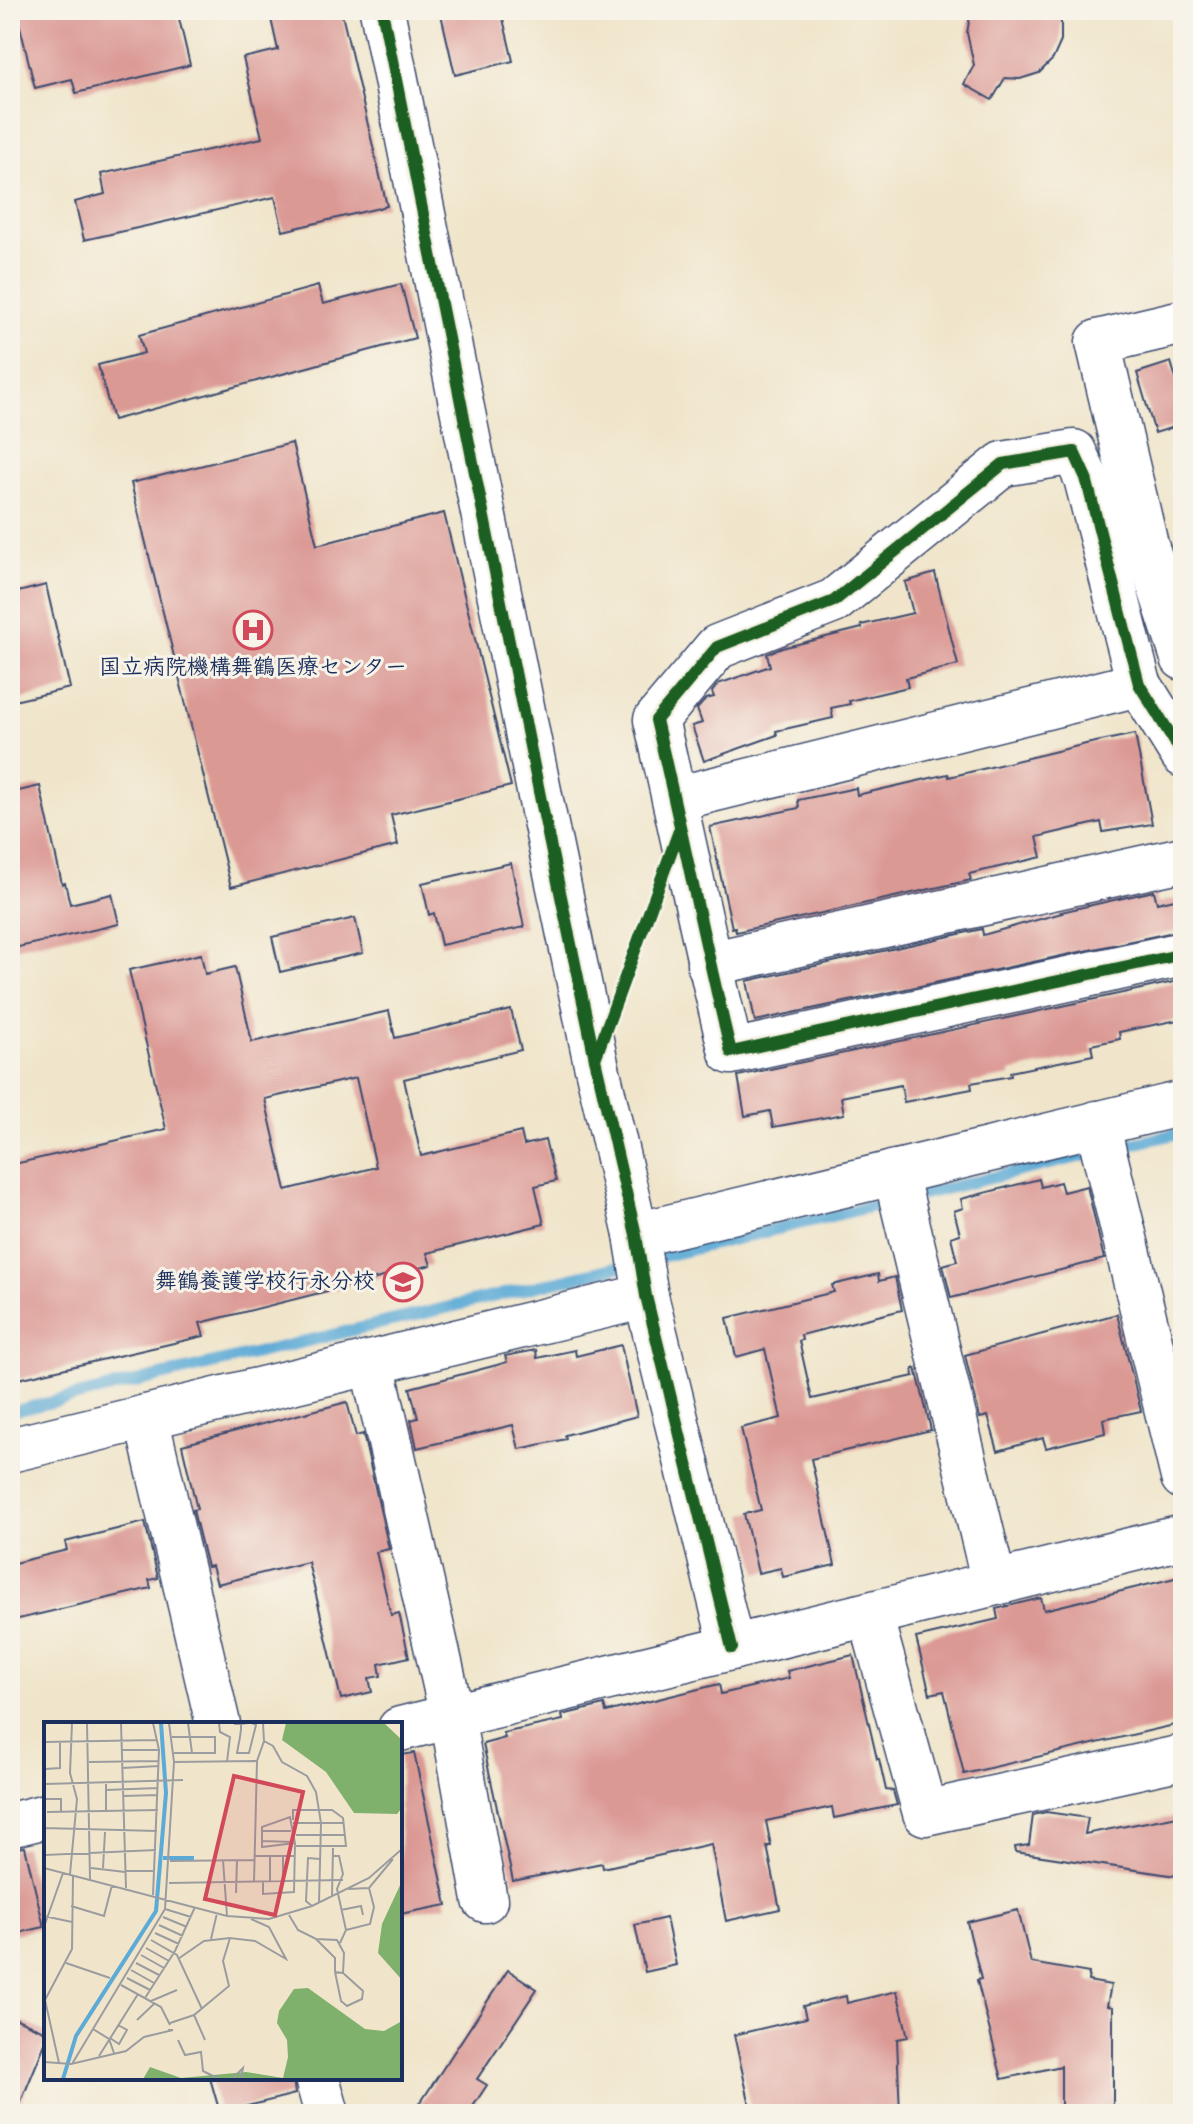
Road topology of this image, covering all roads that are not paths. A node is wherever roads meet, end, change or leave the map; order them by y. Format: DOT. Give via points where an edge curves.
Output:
graph roads {
  1 [pos="382,10"];
  2 [pos="1183,322"];
  3 [pos="1164,541"];
  4 [pos="1183,658"];
  5 [pos="1139,684"];
  6 [pos="1183,755"];
  7 [pos="675,799"];
  8 [pos="1183,859"];
  9 [pos="1183,954"];
  10 [pos="709,964"];
  11 [pos="1183,1103"];
  12 [pos="1097,1123"];
  13 [pos="895,1172"];
  14 [pos="636,1235"];
  15 [pos="646,1296"];
  16 [pos="372,1363"];
  17 [pos="146,1417"];
  18 [pos="10,1450"];
  19 [pos="1183,1477"];
  20 [pos="1183,1537"];
  21 [pos="994,1583"];
  22 [pos="870,1614"];
  23 [pos="732,1648"];
  24 [pos="452,1716"];
  25 [pos="218,1722"];
  26 [pos="402,1728"];
  27 [pos="1183,1757"];
  28 [pos="485,1900"];
  29 [pos="318,2080"];
  30 [pos="327,2114"];
  1 -- 14 [label="street" via="537,785"];
  2 -- 3 [label="street" via="1098,342"];
  3 -- 4 [label="street"];
  5 -- 6 [label="street"];
  5 -- 7 [label="street"];
  5 -- 7 [label="street" via="1086,478 1074,452 1003,464 834,601 717,647 656,720"];
  7 -- 10 [label="street"];
  8 -- 10 [label="street"];
  9 -- 10 [label="street" via="731,1052"];
  11 -- 12 [label="street"];
  12 -- 13 [label="street"];
  12 -- 19 [label="street"];
  13 -- 14 [label="street"];
  13 -- 21 [label="street"];
  14 -- 15 [label="street"];
  15 -- 16 [label="street"];
  15 -- 23 [label="street"];
  16 -- 17 [label="street"];
  16 -- 24 [label="street"];
  17 -- 18 [label="street"];
  17 -- 25 [label="street"];
  20 -- 21 [label="street"];
  21 -- 22 [label="street"];
  22 -- 23 [label="street"];
  22 -- 27 [label="street" via="925,1813"];
  23 -- 24 [label="street"];
  24 -- 26 [label="street"];
  24 -- 28 [label="street"];
  29 -- 30 [label="street"];
}
